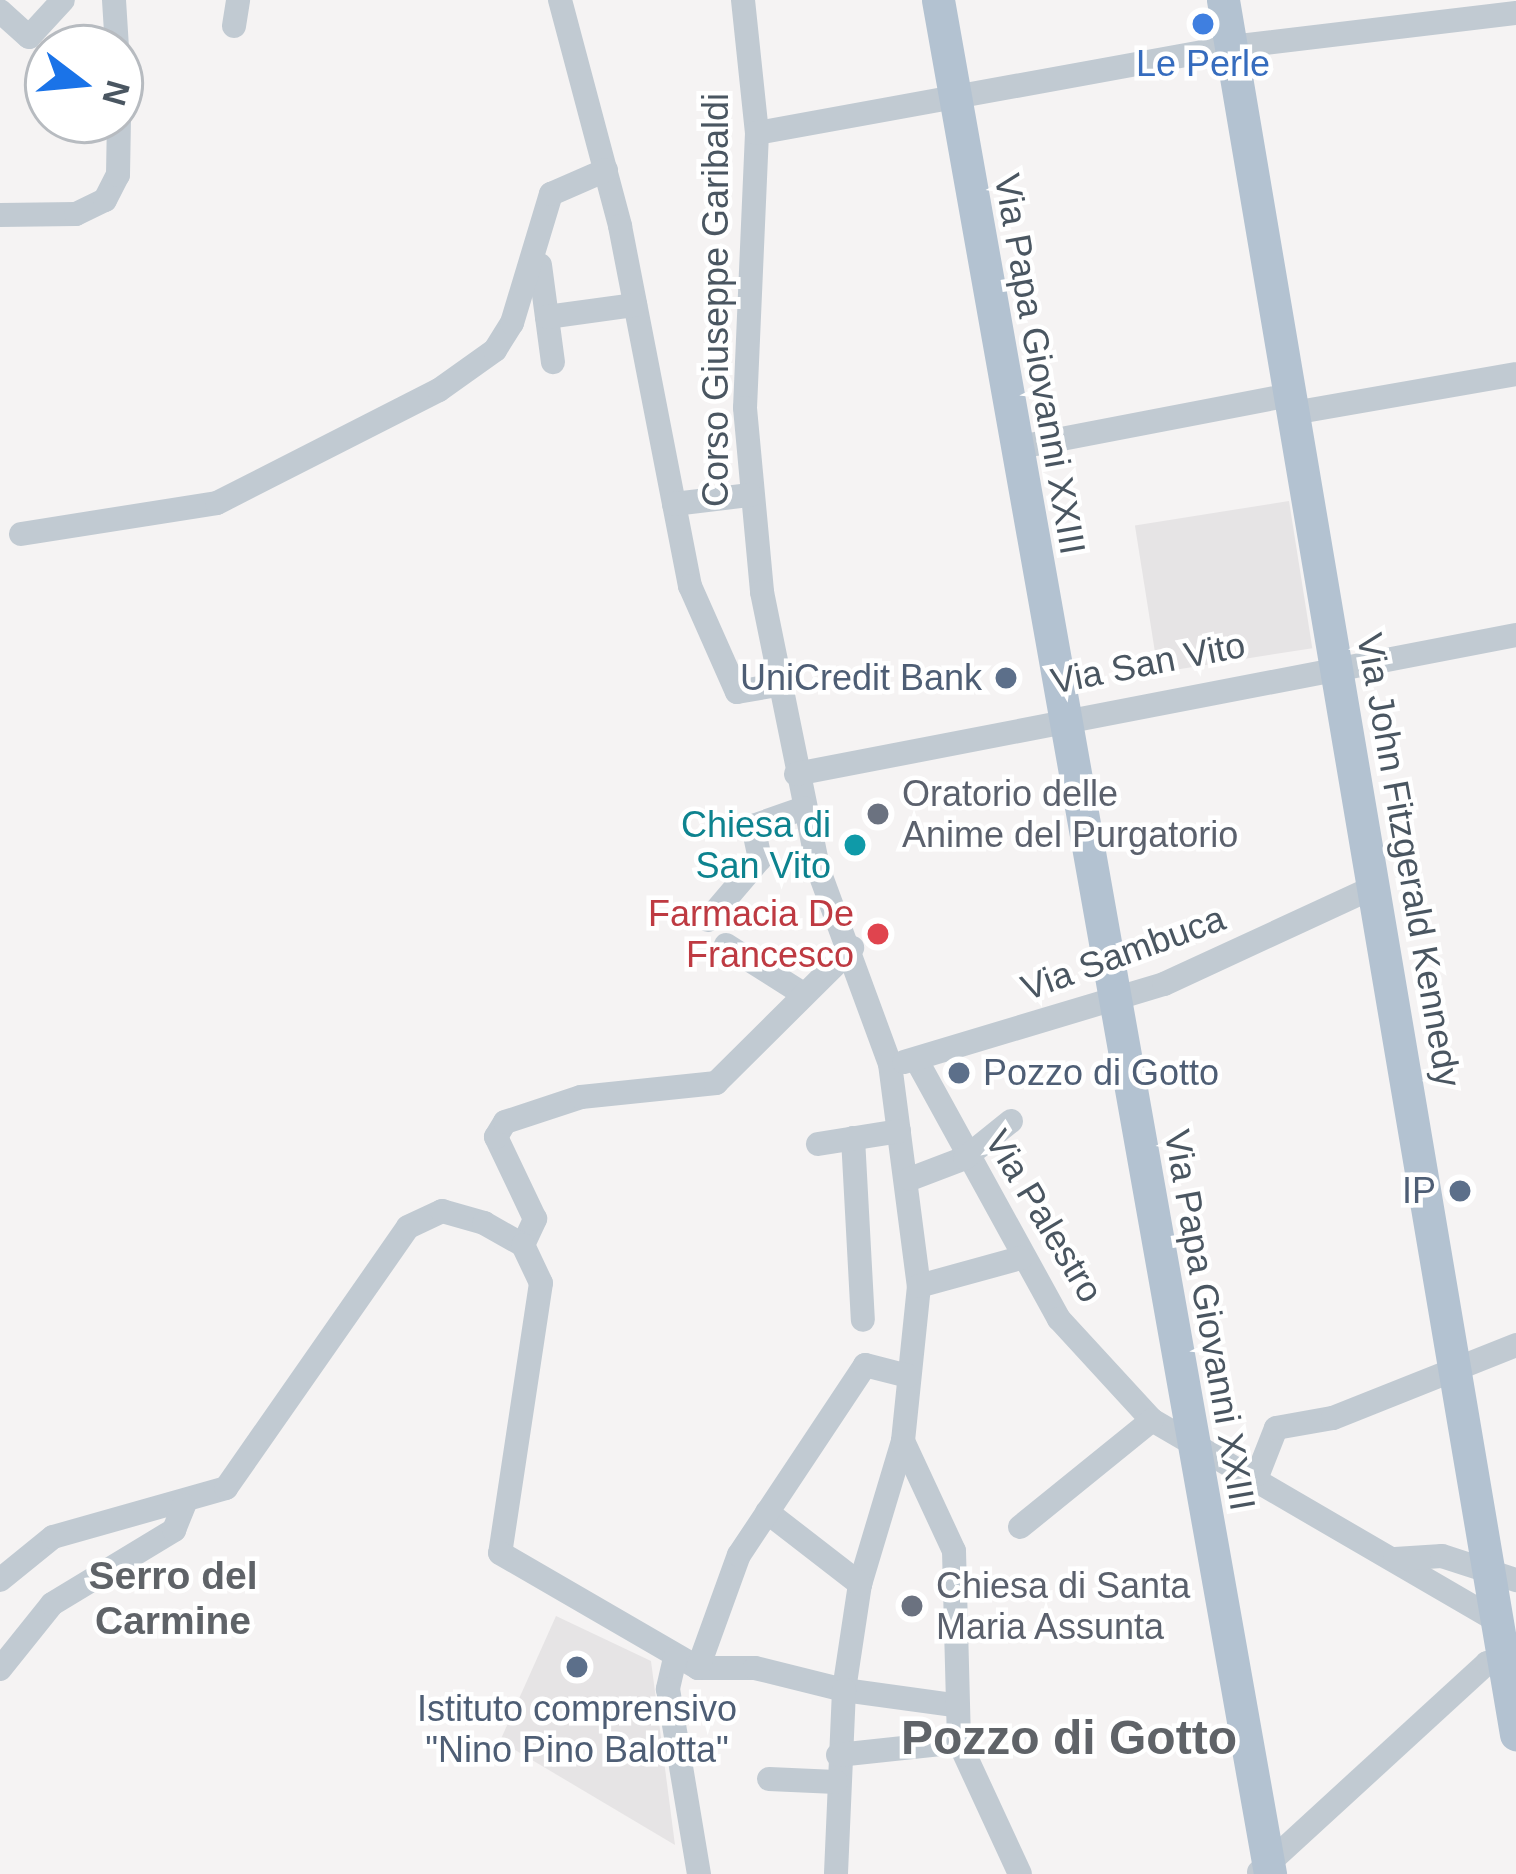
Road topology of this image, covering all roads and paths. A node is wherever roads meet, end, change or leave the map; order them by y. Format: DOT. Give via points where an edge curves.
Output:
graph roads {
  1 [pos="64,0"];
  2 [pos="238,0"];
  3 [pos="560,0"];
  4 [pos="742,0"];
  5 [pos="938,0"];
  6 [pos="1223,0"];
  7 [pos="0,11"];
  8 [pos="1516,14"];
  9 [pos="234,26"];
  10 [pos="1231,46"];
  11 [pos="955,98"];
  12 [pos="757,133"];
  13 [pos="119,144"];
  14 [pos="606,170"];
  15 [pos="0,214"];
  16 [pos="540,265"];
  17 [pos="635,305"];
  18 [pos="547,317"];
  19 [pos="553,362"];
  20 [pos="1516,374"];
  21 [pos="1291,404"];
  22 [pos="1015,448"];
  23 [pos="750,495"];
  24 [pos="674,504"];
  25 [pos="21,534"];
  26 [pos="1516,635"];
  27 [pos="1335,663"];
  28 [pos="777,685"];
  29 [pos="1061,717"];
  30 [pos="796,774"];
  31 [pos="804,808"];
  32 [pos="1374,887"];
  33 [pos="708,920"];
  34 [pos="726,945"];
  35 [pos="853,948"];
  36 [pos="800,992"];
  37 [pos="1115,1002"];
  38 [pos="916,1059"];
  39 [pos="890,1064"];
  40 [pos="1011,1121"];
  41 [pos="899,1130"];
  42 [pos="853,1138"];
  43 [pos="818,1144"];
  44 [pos="965,1158"];
  45 [pos="910,1178"];
  46 [pos="523,1245"];
  47 [pos="1021,1258"];
  48 [pos="919,1286"];
  49 [pos="1516,1345"];
  50 [pos="865,1365"];
  51 [pos="1456,1375"];
  52 [pos="908,1376"];
  53 [pos="1152,1420"];
  54 [pos="1191,1440"];
  55 [pos="903,1441"];
  56 [pos="1258,1474"];
  57 [pos="184,1505"];
  58 [pos="767,1513"];
  59 [pos="1020,1527"];
  60 [pos="1395,1559"];
  61 [pos="1502,1574"];
  62 [pos="0,1580"];
  63 [pos="860,1584"];
  64 [pos="1497,1621"];
  65 [pos="1510,1659"];
  66 [pos="687,1663"];
  67 [pos="0,1669"];
  68 [pos="844,1690"];
  69 [pos="954,1705"];
  70 [pos="1516,1734"];
  71 [pos="959,1742"];
  72 [pos="838,1755"];
  73 [pos="769,1779"];
  74 [pos="836,1782"];
  75 [pos="836,1864"];
  76 [pos="1265,1871"];
  77 [pos="699,1874"];
  78 [pos="817,1874"];
  79 [pos="1020,1874"];
  1 -- 7 [label="street" via="28,37"];
  2 -- 9 [label="street"];
  3 -- 14 [label="street"];
  4 -- 12 [label="street, Corso Giuseppe Garibaldi"];
  5 -- 11 [label="main road, Via Papa Giovanni XXIII"];
  6 -- 10 [label="main road, Via John Fitzgerald Kennedy"];
  8 -- 10 [label="street"];
  10 -- 11 [label="street"];
  10 -- 21 [label="main road, Via John Fitzgerald Kennedy"];
  11 -- 12 [label="street"];
  11 -- 22 [label="main road, Via Papa Giovanni XXIII"];
  12 -- 23 [label="street, Corso Giuseppe Garibaldi"];
  13 -- 15 [label="street" via="118,175 106,200 76,214"];
  14 -- 17 [label="street"];
  14 -- 25 [label="street" via="551,194 512,323 495,350 439,390 217,503"];
  16 -- 18 [label="street"];
  17 -- 18 [label="street"];
  17 -- 24 [label="street"];
  18 -- 19 [label="street"];
  20 -- 21 [label="street"];
  21 -- 22 [label="street"];
  21 -- 27 [label="main road, Via John Fitzgerald Kennedy"];
  22 -- 29 [label="main road, Via Papa Giovanni XXIII"];
  23 -- 24 [label="street"];
  23 -- 28 [label="street, Corso Giuseppe Garibaldi"];
  24 -- 28 [label="street" via="690,586 737,692"];
  26 -- 27 [label="street, Via San Vito"];
  27 -- 29 [label="street, Via San Vito"];
  27 -- 32 [label="main road, Via John Fitzgerald Kennedy"];
  28 -- 30 [label="street, Corso Giuseppe Garibaldi"];
  29 -- 30 [label="street, Via San Vito"];
  29 -- 37 [label="main road, Via Papa Giovanni XXIII"];
  30 -- 31 [label="street, Corso Giuseppe Garibaldi"];
  31 -- 33 [label="street" via="753,826 760,859"];
  31 -- 35 [label="street, Corso Giuseppe Garibaldi"];
  32 -- 37 [label="street, Via Sambuca"];
  32 -- 51 [label="main road, Via John Fitzgerald Kennedy"];
  34 -- 36 [label="street"];
  35 -- 36 [label="street"];
  35 -- 39 [label="street, Corso Giuseppe Garibaldi"];
  36 -- 46 [label="street" via="706,1088 581,1096 499,1128 535,1219"];
  37 -- 38 [label="street, Via Sambuca"];
  37 -- 54 [label="main road, Via Papa Giovanni XXIII"];
  38 -- 39 [label="street, Via Sambuca"];
  38 -- 44 [label="street, Via Palestro"];
  39 -- 41 [label="street, Corso Giuseppe Garibaldi"];
  40 -- 44 [label="street"];
  41 -- 42 [label="street"];
  41 -- 45 [label="street, Corso Giuseppe Garibaldi"];
  42 -- 43 [label="street"];
  42 -- 50 [label="street"];
  44 -- 45 [label="street"];
  44 -- 47 [label="street, Via Palestro"];
  45 -- 48 [label="street, Corso Giuseppe Garibaldi"];
  46 -- 57 [label="street" via="457,1214 418,1216 355,1291 250,1464"];
  46 -- 66 [label="street" via="540,1302 500,1553"];
  47 -- 48 [label="street"];
  47 -- 53 [label="street, Via Palestro" via="1059,1319"];
  48 -- 52 [label="street, Corso Giuseppe Garibaldi"];
  49 -- 51 [label="street"];
  50 -- 52 [label="street"];
  50 -- 58 [label="street"];
  51 -- 56 [label="street" via="1276,1428"];
  51 -- 61 [label="main road, Via John Fitzgerald Kennedy"];
  52 -- 55 [label="street, Corso Giuseppe Garibaldi"];
  53 -- 54 [label="street, Via Palestro"];
  53 -- 59 [label="street"];
  54 -- 56 [label="street, Via Palestro"];
  54 -- 76 [label="main road, Via Papa Giovanni XXIII"];
  55 -- 63 [label="street, Corso Giuseppe Garibaldi"];
  55 -- 69 [label="street, Corso Giuseppe Garibaldi" via="954,1551"];
  56 -- 60 [label="street, Via Palestro"];
  57 -- 62 [label="street" via="53,1537"];
  57 -- 67 [label="street" via="174,1530 69,1588"];
  58 -- 63 [label="street"];
  58 -- 66 [label="street"];
  60 -- 61 [label="street"];
  60 -- 64 [label="street, Via Palestro"];
  61 -- 64 [label="main road, Via John Fitzgerald Kennedy"];
  63 -- 68 [label="street, Corso Giuseppe Garibaldi"];
  64 -- 65 [label="main road, Via John Fitzgerald Kennedy"];
  65 -- 70 [label="main road, Via John Fitzgerald Kennedy"];
  65 -- 76 [label="street" via="1487,1663"];
  66 -- 68 [label="street" via="755,1668"];
  66 -- 77 [label="street" via="668,1690"];
  68 -- 69 [label="street"];
  68 -- 72 [label="street, Corso Giuseppe Garibaldi"];
  69 -- 71 [label="street, Corso Giuseppe Garibaldi"];
  71 -- 72 [label="street"];
  71 -- 79 [label="street, Corso Giuseppe Garibaldi"];
  72 -- 74 [label="street, Corso Giuseppe Garibaldi"];
  73 -- 74 [label="street"];
  74 -- 75 [label="street, Corso Giuseppe Garibaldi"];
  75 -- 78 [label="street"];
}
